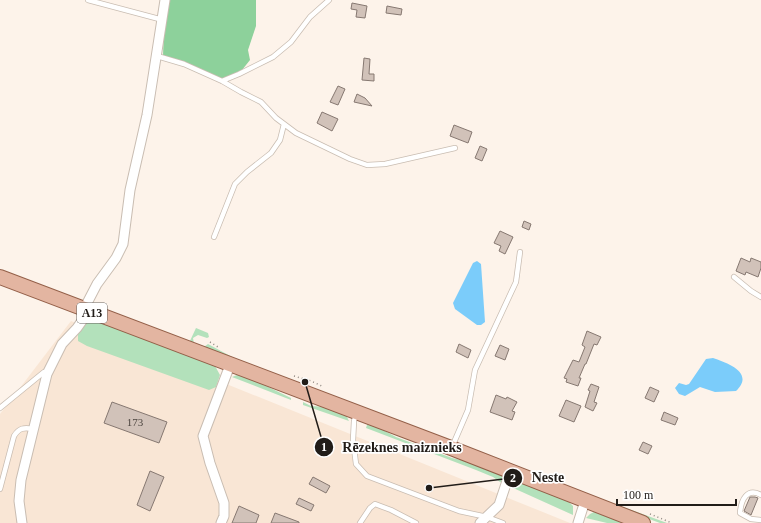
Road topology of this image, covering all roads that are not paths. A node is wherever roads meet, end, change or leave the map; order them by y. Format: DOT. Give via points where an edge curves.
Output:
graph roads {
  1 [pos="88,0"];
  2 [pos="165,0"];
  3 [pos="329,0"];
  4 [pos="163,20"];
  5 [pos="157,56"];
  6 [pos="222,80"];
  7 [pos="284,124"];
  8 [pos="455,148"];
  9 [pos="214,237"];
  10 [pos="520,252"];
  11 [pos="0,277"];
  12 [pos="734,277"];
  13 [pos="761,297"];
  14 [pos="86,310"];
  15 [pos="230,365"];
  16 [pos="47,374"];
  17 [pos="0,408"];
  18 [pos="357,413"];
  19 [pos="33,429"];
  20 [pos="451,448"];
  21 [pos="510,472"];
  22 [pos="0,489"];
  23 [pos="761,495"];
  24 [pos="585,501"];
  25 [pos="483,520"];
  26 [pos="761,520"];
  27 [pos="22,523"];
  28 [pos="221,523"];
  29 [pos="360,523"];
  30 [pos="416,523"];
  31 [pos="503,523"];
  32 [pos="578,523"];
  33 [pos="643,523"];
  1 -- 4 [label="lane"];
  2 -- 4 [label="street"];
  3 -- 6 [label="lane" via="310,17 291,42 273,56"];
  4 -- 5 [label="street"];
  5 -- 6 [label="lane"];
  5 -- 14 [label="street" via="147,115 132,178 123,244 97,284"];
  6 -- 7 [label="lane" via="261,102"];
  7 -- 8 [label="lane" via="328,149 367,165 385,164"];
  7 -- 9 [label="lane" via="280,140 271,153 235,184"];
  10 -- 20 [label="lane" via="516,282 475,370 468,410"];
  11 -- 14 [label="main road, A13"];
  12 -- 13 [label="lane"];
  14 -- 15 [label="main road, A13"];
  14 -- 16 [label="street" via="77,328 62,344"];
  15 -- 18 [label="main road, A13"];
  15 -- 28 [label="street" via="203,436 224,503"];
  16 -- 17 [label="lane" via="44,372"];
  16 -- 19 [label="street"];
  18 -- 20 [label="main road, A13"];
  18 -- 25 [label="lane" via="353,440 356,464 367,476"];
  19 -- 22 [label="lane" via="21,428 14,436"];
  19 -- 27 [label="street" via="20,485"];
  20 -- 21 [label="main road, A13"];
  21 -- 24 [label="main road, A13"];
  21 -- 25 [label="street" via="499,505"];
  23 -- 26 [label="lane" via="750,492 745,496 740,513 751,519"];
  24 -- 32 [label="street"];
  24 -- 33 [label="main road, A13"];
  25 -- 31 [label="lane"];
  29 -- 30 [label="lane" via="375,504"];
}
